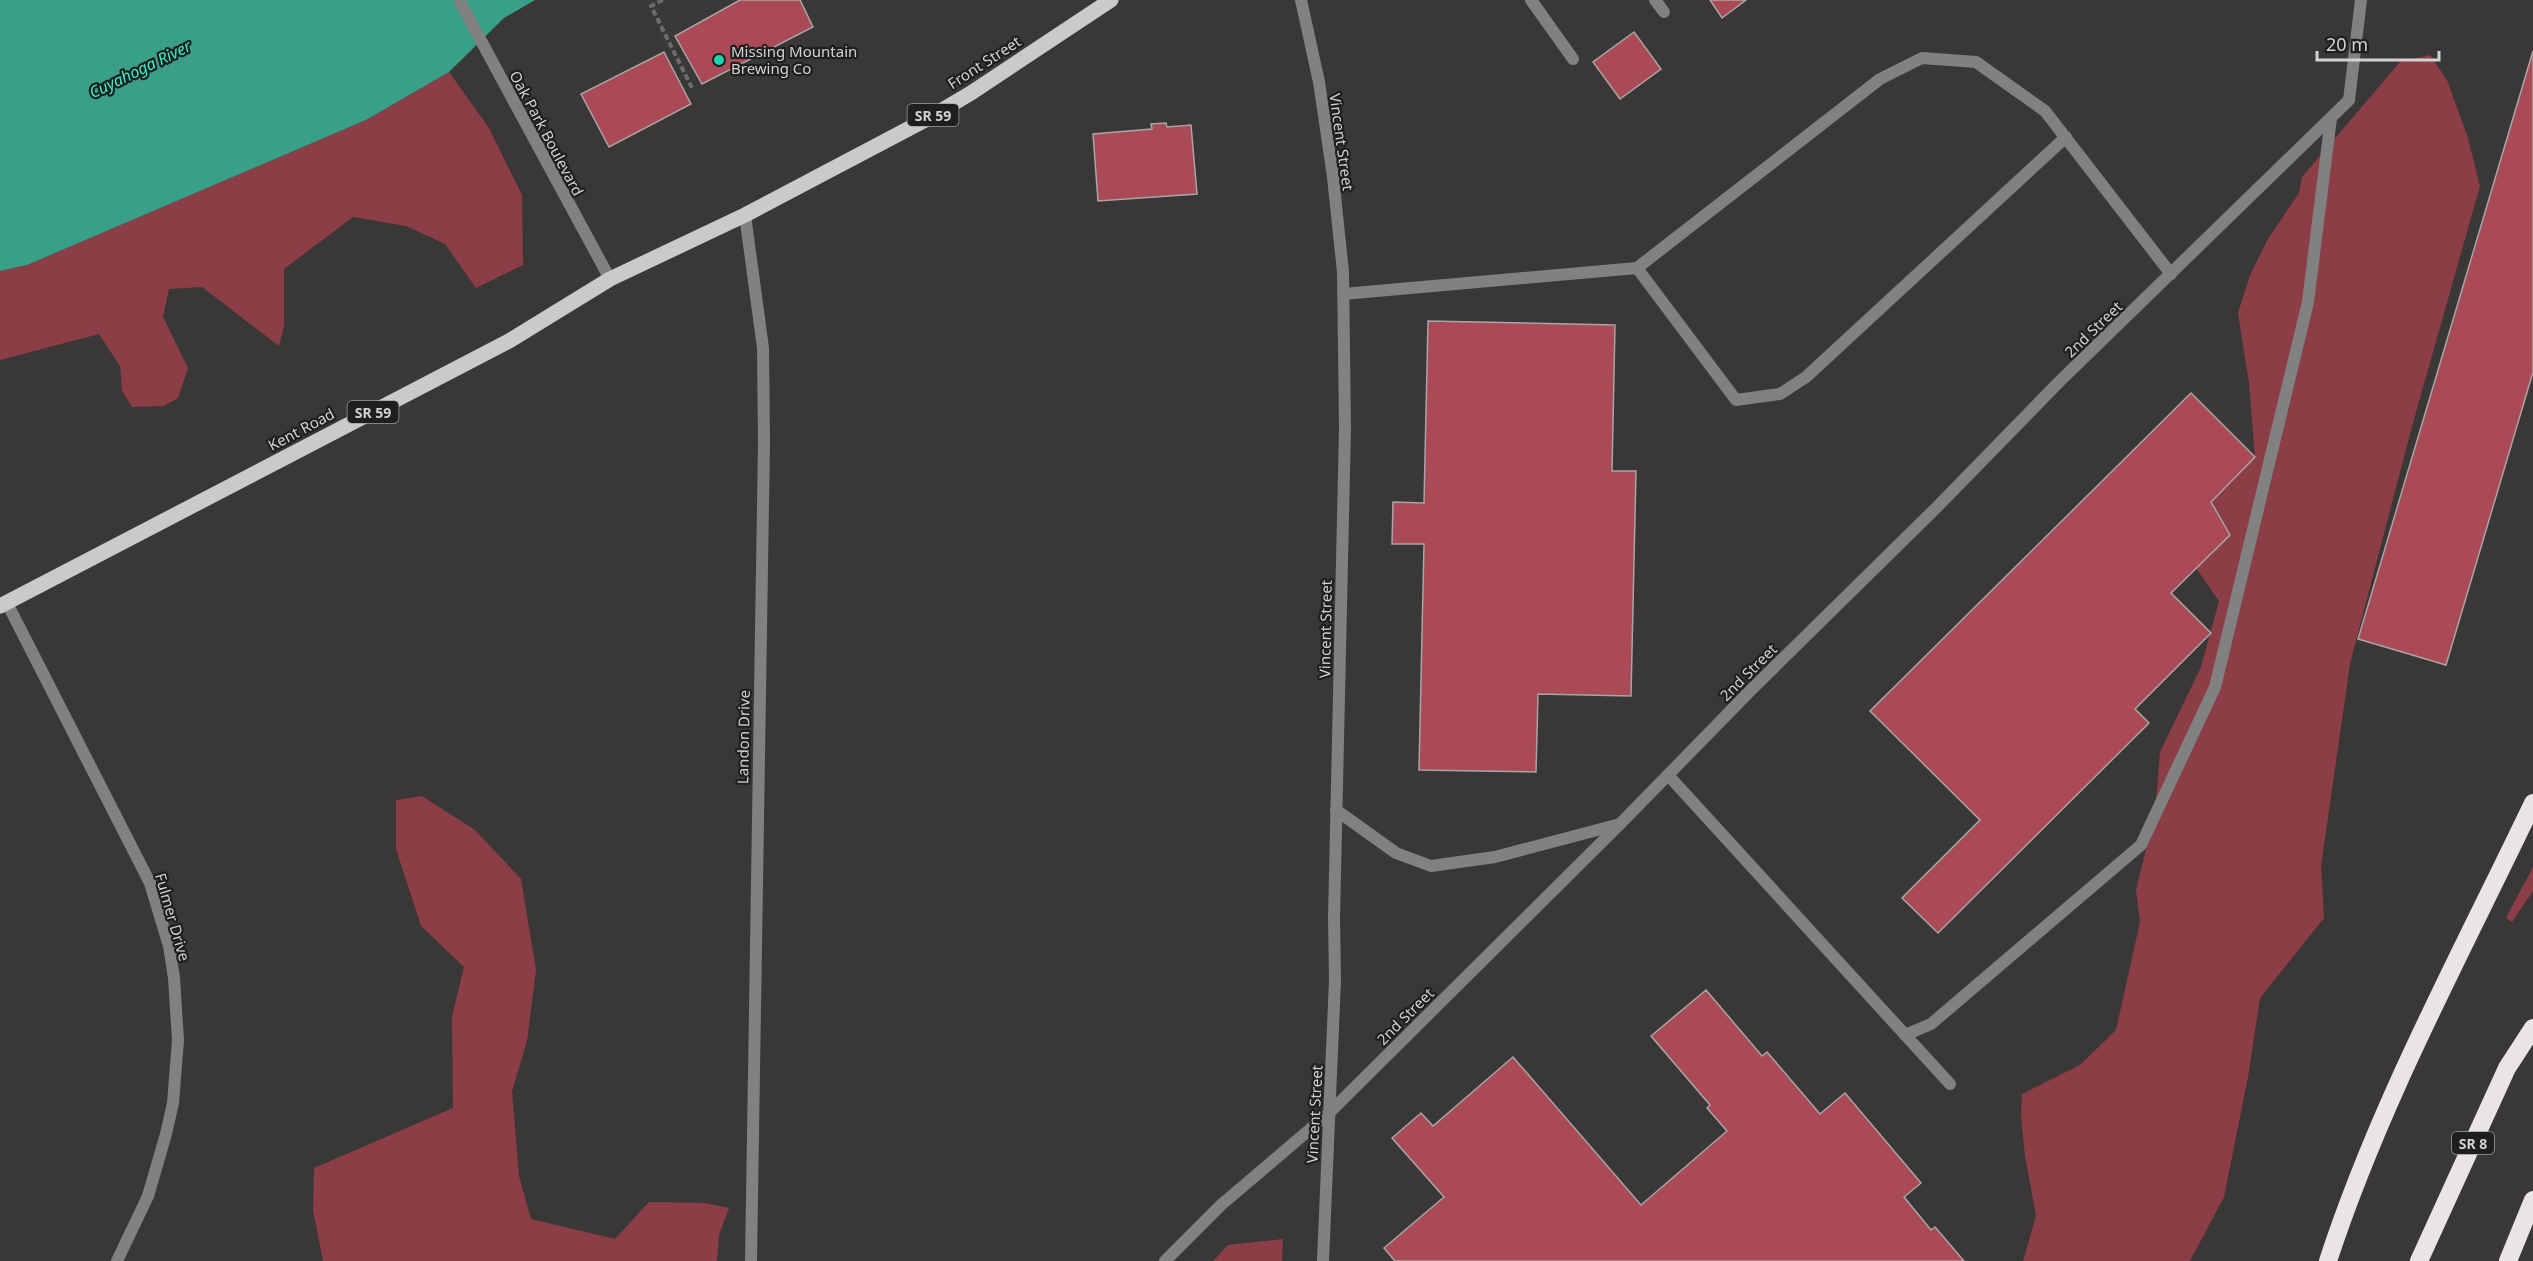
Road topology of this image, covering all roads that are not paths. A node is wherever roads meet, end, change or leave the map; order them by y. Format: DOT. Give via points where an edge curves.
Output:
graph roads {
  1 [pos="459,0"];
  2 [pos="1111,0"];
  3 [pos="1301,0"];
  4 [pos="1531,0"];
  5 [pos="1655,0"];
  6 [pos="2361,0"];
  7 [pos="1664,12"];
  8 [pos="1573,59"];
  9 [pos="2331,118"];
  10 [pos="2066,137"];
  11 [pos="745,215"];
  12 [pos="1637,268"];
  13 [pos="2171,274"];
  14 [pos="610,279"];
  15 [pos="1343,294"];
  16 [pos="4,604"];
  17 [pos="1668,775"];
  18 [pos="2533,803"];
  19 [pos="1336,810"];
  20 [pos="1620,824"];
  21 [pos="2533,1028"];
  22 [pos="1905,1035"];
  23 [pos="1950,1084"];
  24 [pos="1329,1113"];
  25 [pos="2533,1200"];
  26 [pos="117,1261"];
  27 [pos="751,1261"];
  28 [pos="1165,1261"];
  29 [pos="1323,1261"];
  30 [pos="2328,1261"];
  31 [pos="2419,1261"];
  32 [pos="2508,1261"];
  1 -- 14 [label="street, Oak Park Boulevard"];
  2 -- 11 [label="main road, Front Street / SR 59" via="927,119"];
  3 -- 15 [label="street, Vincent Street" via="1319,82 1333,177"];
  4 -- 8 [label="street"];
  5 -- 7 [label="street"];
  6 -- 9 [label="street, 2nd Street" via="2349,100"];
  9 -- 13 [label="street, 2nd Street"];
  9 -- 22 [label="street" via="2308,302 2215,687 2141,845 1931,1024"];
  10 -- 12 [label="street" via="2045,111 1976,62 1922,58 1880,80"];
  10 -- 12 [label="street" via="1806,377 1780,394 1736,400"];
  10 -- 13 [label="street"];
  11 -- 14 [label="main road, Kent Road / SR 59"];
  11 -- 27 [label="street, Landon Drive" via="763,348 764,442"];
  12 -- 15 [label="street"];
  13 -- 17 [label="street, 2nd Street"];
  14 -- 16 [label="main road, Kent Road / SR 59" via="509,341"];
  15 -- 19 [label="street, Vincent Street" via="1345,428"];
  16 -- 26 [label="street, Fulmer Drive" via="150,883 169,946 178,1040 172,1103 148,1196"];
  17 -- 20 [label="street, 2nd Street"];
  17 -- 22 [label="street"];
  18 -- 30 [label="highway" via="2410,1059 2347,1202"];
  19 -- 20 [label="street" via="1396,853 1431,866 1495,857"];
  19 -- 24 [label="street, Vincent Street"];
  20 -- 24 [label="street, 2nd Street"];
  21 -- 31 [label="highway, SR 8" via="2507,1068"];
  22 -- 23 [label="street"];
  24 -- 28 [label="street, 2nd Street" via="1221,1205"];
  24 -- 29 [label="street, Vincent Street"];
  25 -- 32 [label="highway"];
}
